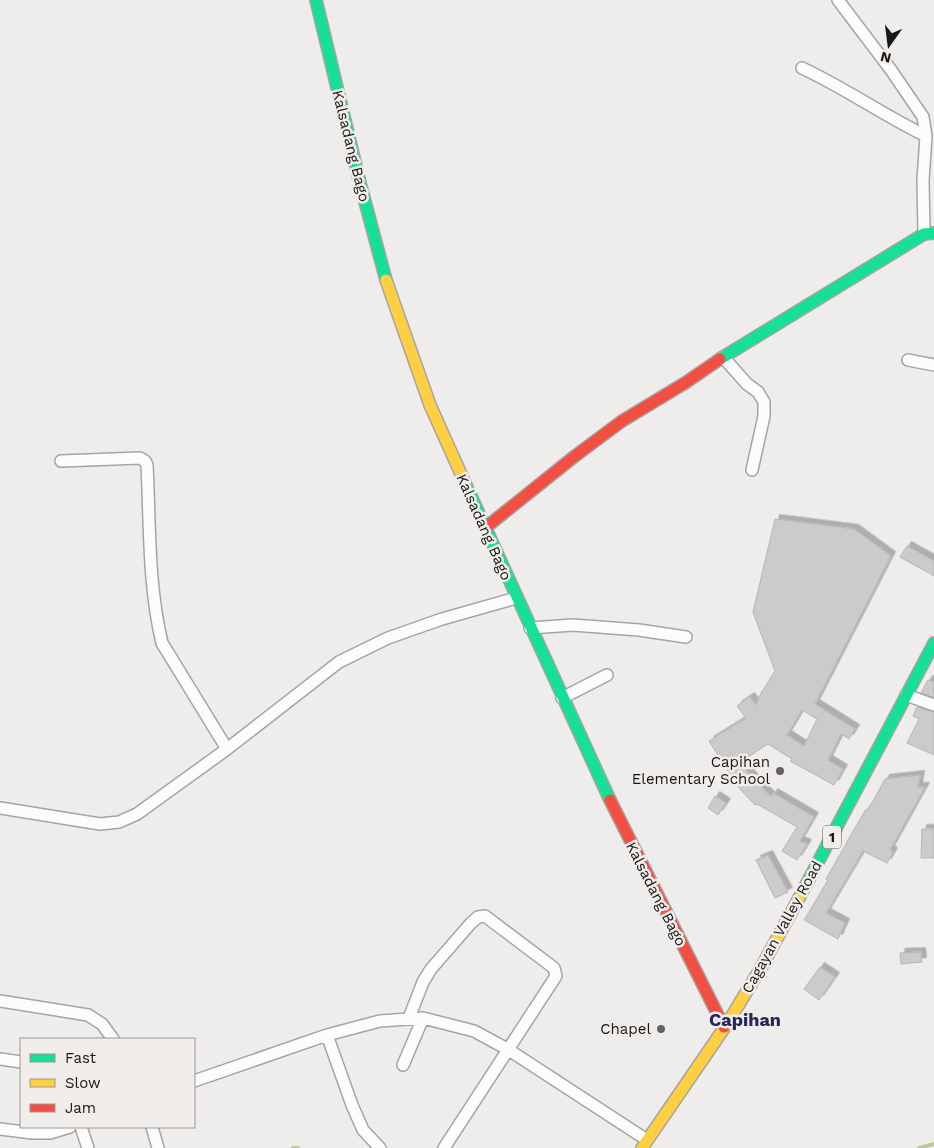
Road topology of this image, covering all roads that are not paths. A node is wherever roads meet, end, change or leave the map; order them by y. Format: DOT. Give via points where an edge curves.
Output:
graph roads {
  1 [pos="316,0"];
  2 [pos="838,0"];
  3 [pos="802,68"];
  4 [pos="926,136"];
  5 [pos="929,234"];
  6 [pos="723,356"];
  7 [pos="908,360"];
  8 [pos="934,365"];
  9 [pos="61,461"];
  10 [pos="752,470"];
  11 [pos="485,528"];
  12 [pos="516,598"];
  13 [pos="530,628"];
  14 [pos="686,638"];
  15 [pos="934,643"];
  16 [pos="607,675"];
  17 [pos="906,695"];
  18 [pos="562,698"];
  19 [pos="934,705"];
  20 [pos="227,748"];
  21 [pos="0,808"];
  22 [pos="0,1001"];
  23 [pos="409,1018"];
  24 [pos="423,1018"];
  25 [pos="724,1028"];
  26 [pos="327,1035"];
  27 [pos="112,1038"];
  28 [pos="509,1050"];
  29 [pos="0,1059"];
  30 [pos="20,1062"];
  31 [pos="403,1065"];
  32 [pos="195,1081"];
  33 [pos="67,1128"];
  34 [pos="81,1128"];
  35 [pos="152,1128"];
  36 [pos="0,1129"];
  37 [pos="645,1144"];
  38 [pos="88,1148"];
  39 [pos="158,1148"];
  40 [pos="380,1148"];
  41 [pos="444,1148"];
  1 -- 11 [label="main road, Kalsadang Bago" via="385,278 430,405"];
  2 -- 4 [label="street" via="923,117"];
  3 -- 4 [label="street"];
  4 -- 5 [label="street" via="923,180"];
  5 -- 6 [label="main road"];
  6 -- 10 [label="street" via="764,402"];
  6 -- 11 [label="main road" via="622,421"];
  7 -- 8 [label="street"];
  9 -- 20 [label="street" via="145,460 152,574 162,643"];
  11 -- 12 [label="main road, Kalsadang Bago"];
  12 -- 13 [label="main road, Kalsadang Bago"];
  12 -- 20 [label="street" via="388,638 339,662"];
  13 -- 14 [label="street" via="573,625 639,630"];
  13 -- 18 [label="main road, Kalsadang Bago"];
  15 -- 17 [label="main road, Cagayan Valley Road / 1"];
  16 -- 18 [label="street"];
  17 -- 19 [label="street"];
  17 -- 25 [label="main road, Cagayan Valley Road / 1" via="780,933"];
  18 -- 25 [label="main road, Kalsadang Bago" via="619,820"];
  20 -- 21 [label="street" via="137,814 119,822 100,824"];
  22 -- 27 [label="street" via="88,1016 102,1024"];
  23 -- 24 [label="street"];
  23 -- 26 [label="street" via="380,1021"];
  23 -- 28 [label="street" via="431,969 471,923 485,916 554,968 556,976"];
  24 -- 28 [label="street" via="474,1031"];
  24 -- 31 [label="street"];
  25 -- 37 [label="main road, Cagayan Valley Road / 1"];
  26 -- 32 [label="street"];
  26 -- 40 [label="street" via="363,1130"];
  28 -- 37 [label="street"];
  28 -- 41 [label="street"];
  29 -- 30 [label="street"];
  33 -- 36 [label="street" via="50,1133"];
  34 -- 38 [label="street"];
  35 -- 39 [label="street"];
}
